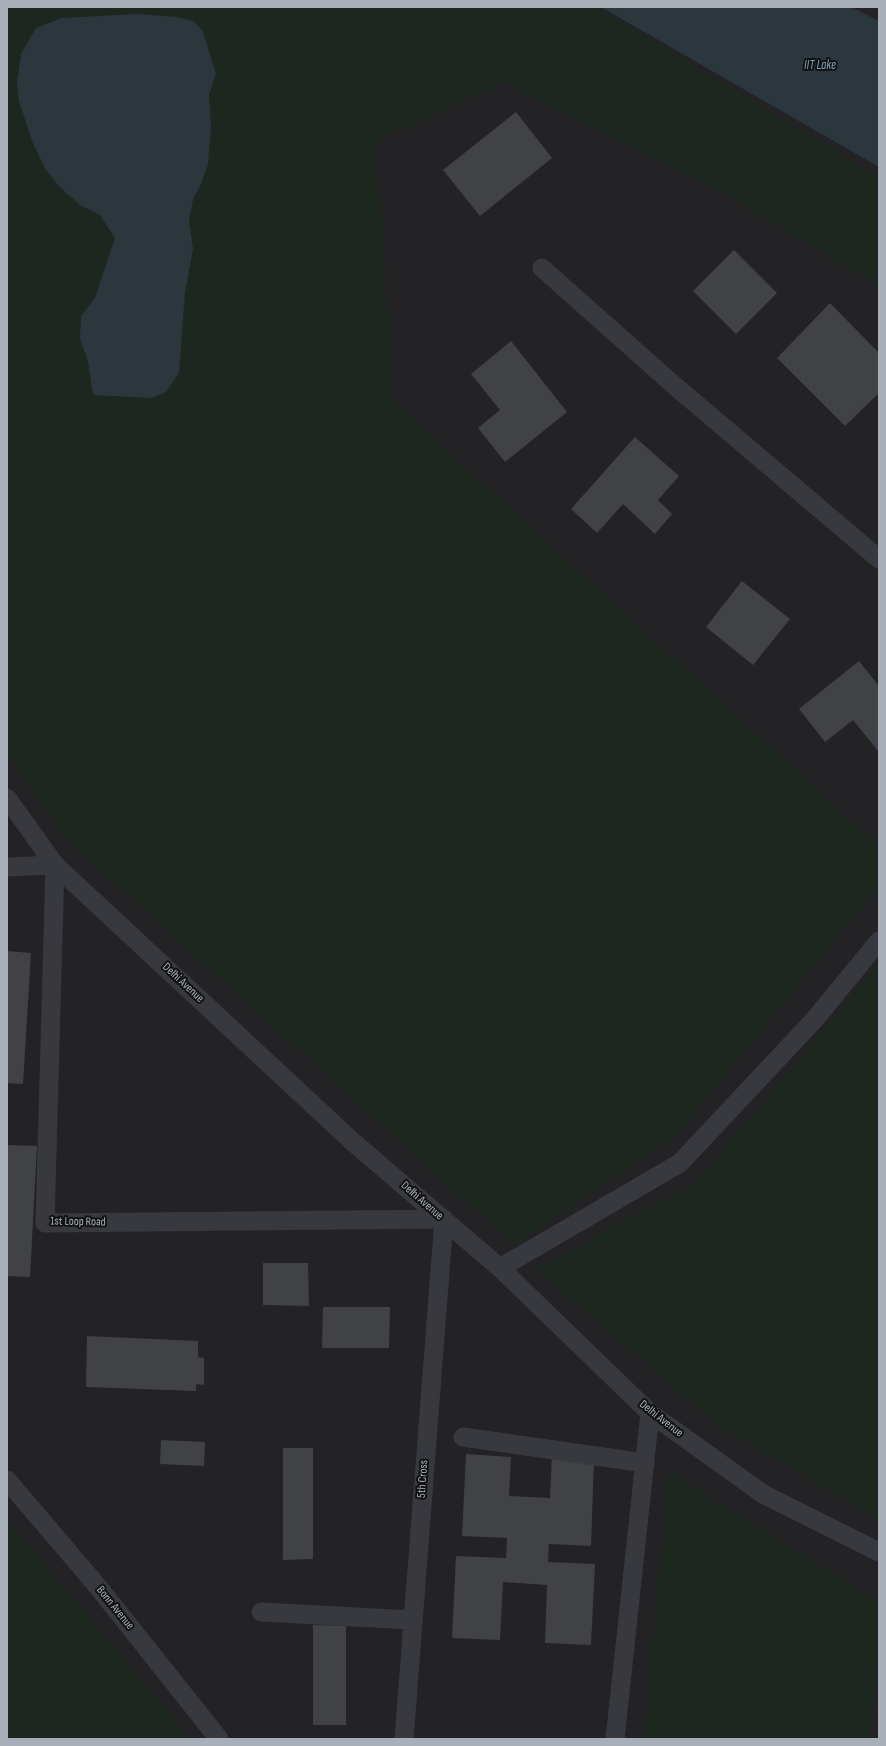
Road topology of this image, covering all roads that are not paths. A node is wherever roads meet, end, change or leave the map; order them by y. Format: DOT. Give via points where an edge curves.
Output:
graph roads {
  1 [pos="542,268"];
  2 [pos="879,559"];
  3 [pos="7,798"];
  4 [pos="55,865"];
  5 [pos="7,867"];
  6 [pos="879,940"];
  7 [pos="444,1219"];
  8 [pos="500,1268"];
  9 [pos="650,1412"];
  10 [pos="464,1437"];
  11 [pos="645,1463"];
  12 [pos="7,1480"];
  13 [pos="879,1552"];
  14 [pos="261,1612"];
  15 [pos="412,1620"];
  16 [pos="219,1739"];
  17 [pos="404,1739"];
  18 [pos="615,1739"];
  1 -- 2 [label="lane" via="675,386"];
  3 -- 4 [label="lane, Delhi Avenue"];
  4 -- 5 [label="lane"];
  4 -- 7 [label="lane, Delhi Avenue" via="353,1142"];
  4 -- 7 [label="lane, 1st Loop Road" via="46,1223"];
  6 -- 8 [label="lane" via="815,1019 680,1163"];
  7 -- 8 [label="lane, Delhi Avenue"];
  7 -- 15 [label="lane, 5th Cross"];
  8 -- 9 [label="lane, Delhi Avenue"];
  9 -- 11 [label="lane"];
  9 -- 13 [label="lane, Delhi Avenue" via="763,1494"];
  10 -- 11 [label="lane"];
  11 -- 18 [label="lane"];
  12 -- 16 [label="lane, Bonn Avenue" via="99,1588"];
  14 -- 15 [label="lane"];
  15 -- 17 [label="lane, 5th Cross"];
}
